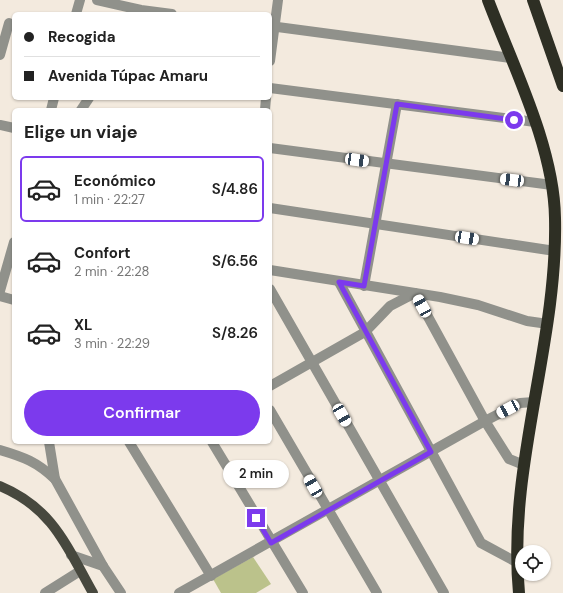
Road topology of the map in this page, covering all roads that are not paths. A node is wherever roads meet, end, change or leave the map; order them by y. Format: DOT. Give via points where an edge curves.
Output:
graph roads {
  1 [pos="80,0"];
  2 [pos="97,0"];
  3 [pos="278,0"];
  4 [pos="488,0"];
  5 [pos="533,0"];
  6 [pos="141,8"];
  7 [pos="77,12"];
  8 [pos="162,12"];
  9 [pos="8,23"];
  10 [pos="272,27"];
  11 [pos="0,55"];
  12 [pos="511,58"];
  13 [pos="563,86"];
  14 [pos="272,88"];
  15 [pos="397,104"];
  16 [pos="535,122"];
  17 [pos="0,125"];
  18 [pos="12,128"];
  19 [pos="272,148"];
  20 [pos="386,164"];
  21 [pos="552,185"];
  22 [pos="272,208"];
  23 [pos="376,224"];
  24 [pos="12,249"];
  25 [pos="555,251"];
  26 [pos="272,270"];
  27 [pos="339,282"];
  28 [pos="364,286"];
  29 [pos="0,291"];
  30 [pos="272,292"];
  31 [pos="415,293"];
  32 [pos="0,296"];
  33 [pos="12,299"];
  34 [pos="548,324"];
  35 [pos="365,332"];
  36 [pos="312,362"];
  37 [pos="272,385"];
  38 [pos="534,402"];
  39 [pos="272,413"];
  40 [pos="484,422"];
  41 [pos="49,444"];
  42 [pos="130,444"];
  43 [pos="213,444"];
  44 [pos="0,450"];
  45 [pos="431,452"];
  46 [pos="524,464"];
  47 [pos="54,479"];
  48 [pos="380,482"];
  49 [pos="0,486"];
  50 [pos="328,511"];
  51 [pos="271,543"];
  52 [pos="518,545"];
  53 [pos="71,555"];
  54 [pos="515,561"];
  55 [pos="103,566"];
  56 [pos="80,571"];
  57 [pos="211,576"];
  58 [pos="519,581"];
  59 [pos="45,593"];
  60 [pos="93,593"];
  61 [pos="121,593"];
  62 [pos="179,593"];
  63 [pos="303,593"];
  64 [pos="377,593"];
  65 [pos="444,593"];
  66 [pos="519,593"];
  1 -- 7 [label="street"];
  2 -- 6 [label="street"];
  3 -- 10 [label="street"];
  4 -- 12 [label="highway"];
  5 -- 13 [label="highway"];
  6 -- 8 [label="street"];
  9 -- 11 [label="street"];
  10 -- 12 [label="street"];
  12 -- 16 [label="highway"];
  14 -- 15 [label="street"];
  15 -- 16 [label="street"];
  15 -- 20 [label="street"];
  16 -- 21 [label="highway"];
  17 -- 18 [label="street"];
  19 -- 20 [label="street"];
  20 -- 21 [label="street"];
  20 -- 23 [label="street"];
  21 -- 25 [label="highway"];
  22 -- 23 [label="street"];
  23 -- 25 [label="street"];
  23 -- 28 [label="street"];
  24 -- 29 [label="street"];
  25 -- 34 [label="highway"];
  26 -- 27 [label="street"];
  27 -- 28 [label="street"];
  27 -- 35 [label="street"];
  28 -- 31 [label="street"];
  30 -- 36 [label="street"];
  31 -- 34 [label="street" via="478,305 527,321"];
  31 -- 35 [label="street" via="390,306"];
  31 -- 40 [label="street"];
  32 -- 33 [label="street"];
  34 -- 38 [label="highway"];
  35 -- 36 [label="street"];
  35 -- 45 [label="street"];
  36 -- 37 [label="street"];
  36 -- 48 [label="street"];
  38 -- 40 [label="street" via="520,403"];
  38 -- 46 [label="highway"];
  39 -- 50 [label="street"];
  40 -- 45 [label="street"];
  40 -- 46 [label="street" via="509,459"];
  41 -- 47 [label="street"];
  42 -- 57 [label="street"];
  43 -- 51 [label="street"];
  44 -- 47 [label="street" via="28,458"];
  45 -- 48 [label="street"];
  45 -- 54 [label="street" via="481,543"];
  46 -- 52 [label="highway"];
  47 -- 55 [label="street"];
  48 -- 50 [label="street"];
  48 -- 65 [label="street"];
  49 -- 53 [label="main road" via="24,498 46,517 59,533"];
  50 -- 51 [label="street"];
  50 -- 64 [label="street"];
  51 -- 57 [label="street"];
  51 -- 63 [label="street"];
  53 -- 55 [label="street"];
  53 -- 56 [label="main road"];
  55 -- 61 [label="street"];
  56 -- 59 [label="street"];
  56 -- 60 [label="main road"];
  57 -- 62 [label="street"];
  58 -- 66 [label="highway"];
}
